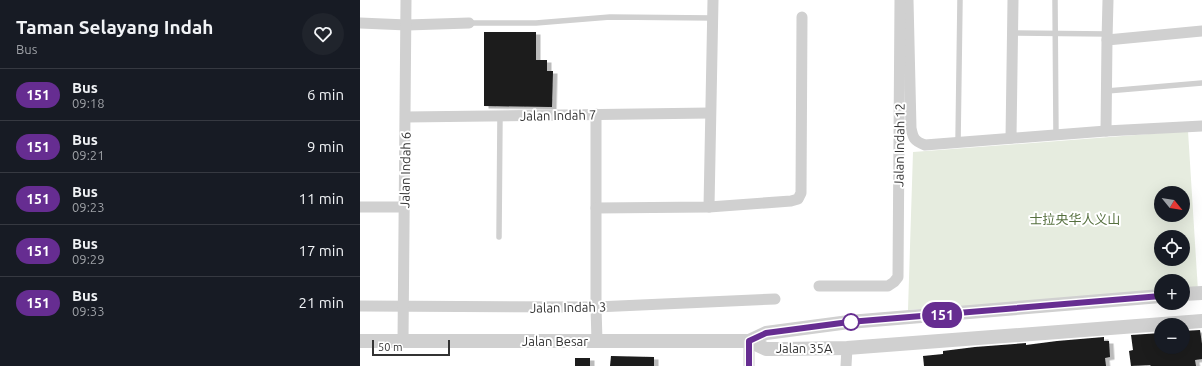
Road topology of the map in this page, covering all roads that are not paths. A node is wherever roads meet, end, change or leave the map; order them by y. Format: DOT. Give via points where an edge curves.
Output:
graph roads {
  1 [pos="406,0"];
  2 [pos="713,0"];
  3 [pos="900,0"];
  4 [pos="908,0"];
  5 [pos="960,0"];
  6 [pos="1013,0"];
  7 [pos="1055,0"];
  8 [pos="1108,0"];
  9 [pos="802,17"];
  10 [pos="713,18"];
  11 [pos="360,23"];
  12 [pos="469,23"];
  13 [pos="407,25"];
  14 [pos="1202,31"];
  15 [pos="1012,33"];
  16 [pos="1055,33"];
  17 [pos="1107,37"];
  18 [pos="1202,83"];
  19 [pos="1107,90"];
  20 [pos="710,113"];
  21 [pos="596,114"];
  22 [pos="500,116"];
  23 [pos="406,117"];
  24 [pos="1202,126"];
  25 [pos="1106,131"];
  26 [pos="1056,135"];
  27 [pos="1011,138"];
  28 [pos="958,142"];
  29 [pos="360,207"];
  30 [pos="404,207"];
  31 [pos="709,207"];
  32 [pos="596,208"];
  33 [pos="499,237"];
  34 [pos="818,286"];
  35 [pos="1202,293"];
  36 [pos="1190,294"];
  37 [pos="1154,297"];
  38 [pos="775,300"];
  39 [pos="360,306"];
  40 [pos="403,307"];
  41 [pos="596,307"];
  42 [pos="1202,321"];
  43 [pos="360,341"];
  44 [pos="402,341"];
  45 [pos="597,341"];
  46 [pos="749,341"];
  47 [pos="847,348"];
  48 [pos="749,366"];
  49 [pos="846,366"];
  1 -- 13 [label="street, Jalan Indah 6"];
  2 -- 10 [label="street"];
  3 -- 34 [label="street, Jalan Indah 12" via="898,277 888,286"];
  4 -- 28 [label="street" via="910,128 913,137 925,145"];
  5 -- 28 [label="lane"];
  6 -- 15 [label="street"];
  7 -- 16 [label="lane"];
  8 -- 17 [label="street"];
  9 -- 31 [label="street" via="801,193 798,198 791,201"];
  10 -- 12 [label="lane" via="610,17 536,23"];
  10 -- 20 [label="street"];
  11 -- 13 [label="street"];
  12 -- 13 [label="street"];
  13 -- 23 [label="street, Jalan Indah 6"];
  14 -- 17 [label="street"];
  15 -- 16 [label="lane"];
  15 -- 27 [label="street"];
  16 -- 17 [label="lane"];
  16 -- 26 [label="lane"];
  17 -- 19 [label="street"];
  18 -- 19 [label="lane"];
  19 -- 25 [label="street"];
  20 -- 21 [label="street, Jalan Indah 7"];
  20 -- 31 [label="street"];
  21 -- 22 [label="street, Jalan Indah 7"];
  21 -- 32 [label="street"];
  22 -- 23 [label="street, Jalan Indah 7"];
  22 -- 33 [label="lane"];
  23 -- 30 [label="street, Jalan Indah 6"];
  24 -- 25 [label="street"];
  25 -- 26 [label="street"];
  26 -- 27 [label="street"];
  27 -- 28 [label="street"];
  29 -- 30 [label="street"];
  30 -- 40 [label="street, Jalan Indah 6"];
  31 -- 32 [label="street"];
  32 -- 41 [label="street"];
  35 -- 36 [label="street"];
  37 -- 46 [label="street, Jalan 35A" via="849,322 766,333"];
  38 -- 41 [label="street, Jalan Indah 3"];
  39 -- 40 [label="street, Jalan Indah 3"];
  40 -- 41 [label="street, Jalan Indah 3"];
  40 -- 44 [label="street, Jalan Indah 6"];
  41 -- 45 [label="street"];
  42 -- 47 [label="street, Jalan 35A"];
  43 -- 44 [label="street, Jalan Besar"];
  44 -- 45 [label="street, Jalan Besar"];
  45 -- 46 [label="street, Jalan Besar"];
  46 -- 47 [label="street, Jalan 35A" via="766,348"];
  46 -- 48 [label="street"];
  47 -- 49 [label="street"];
}
